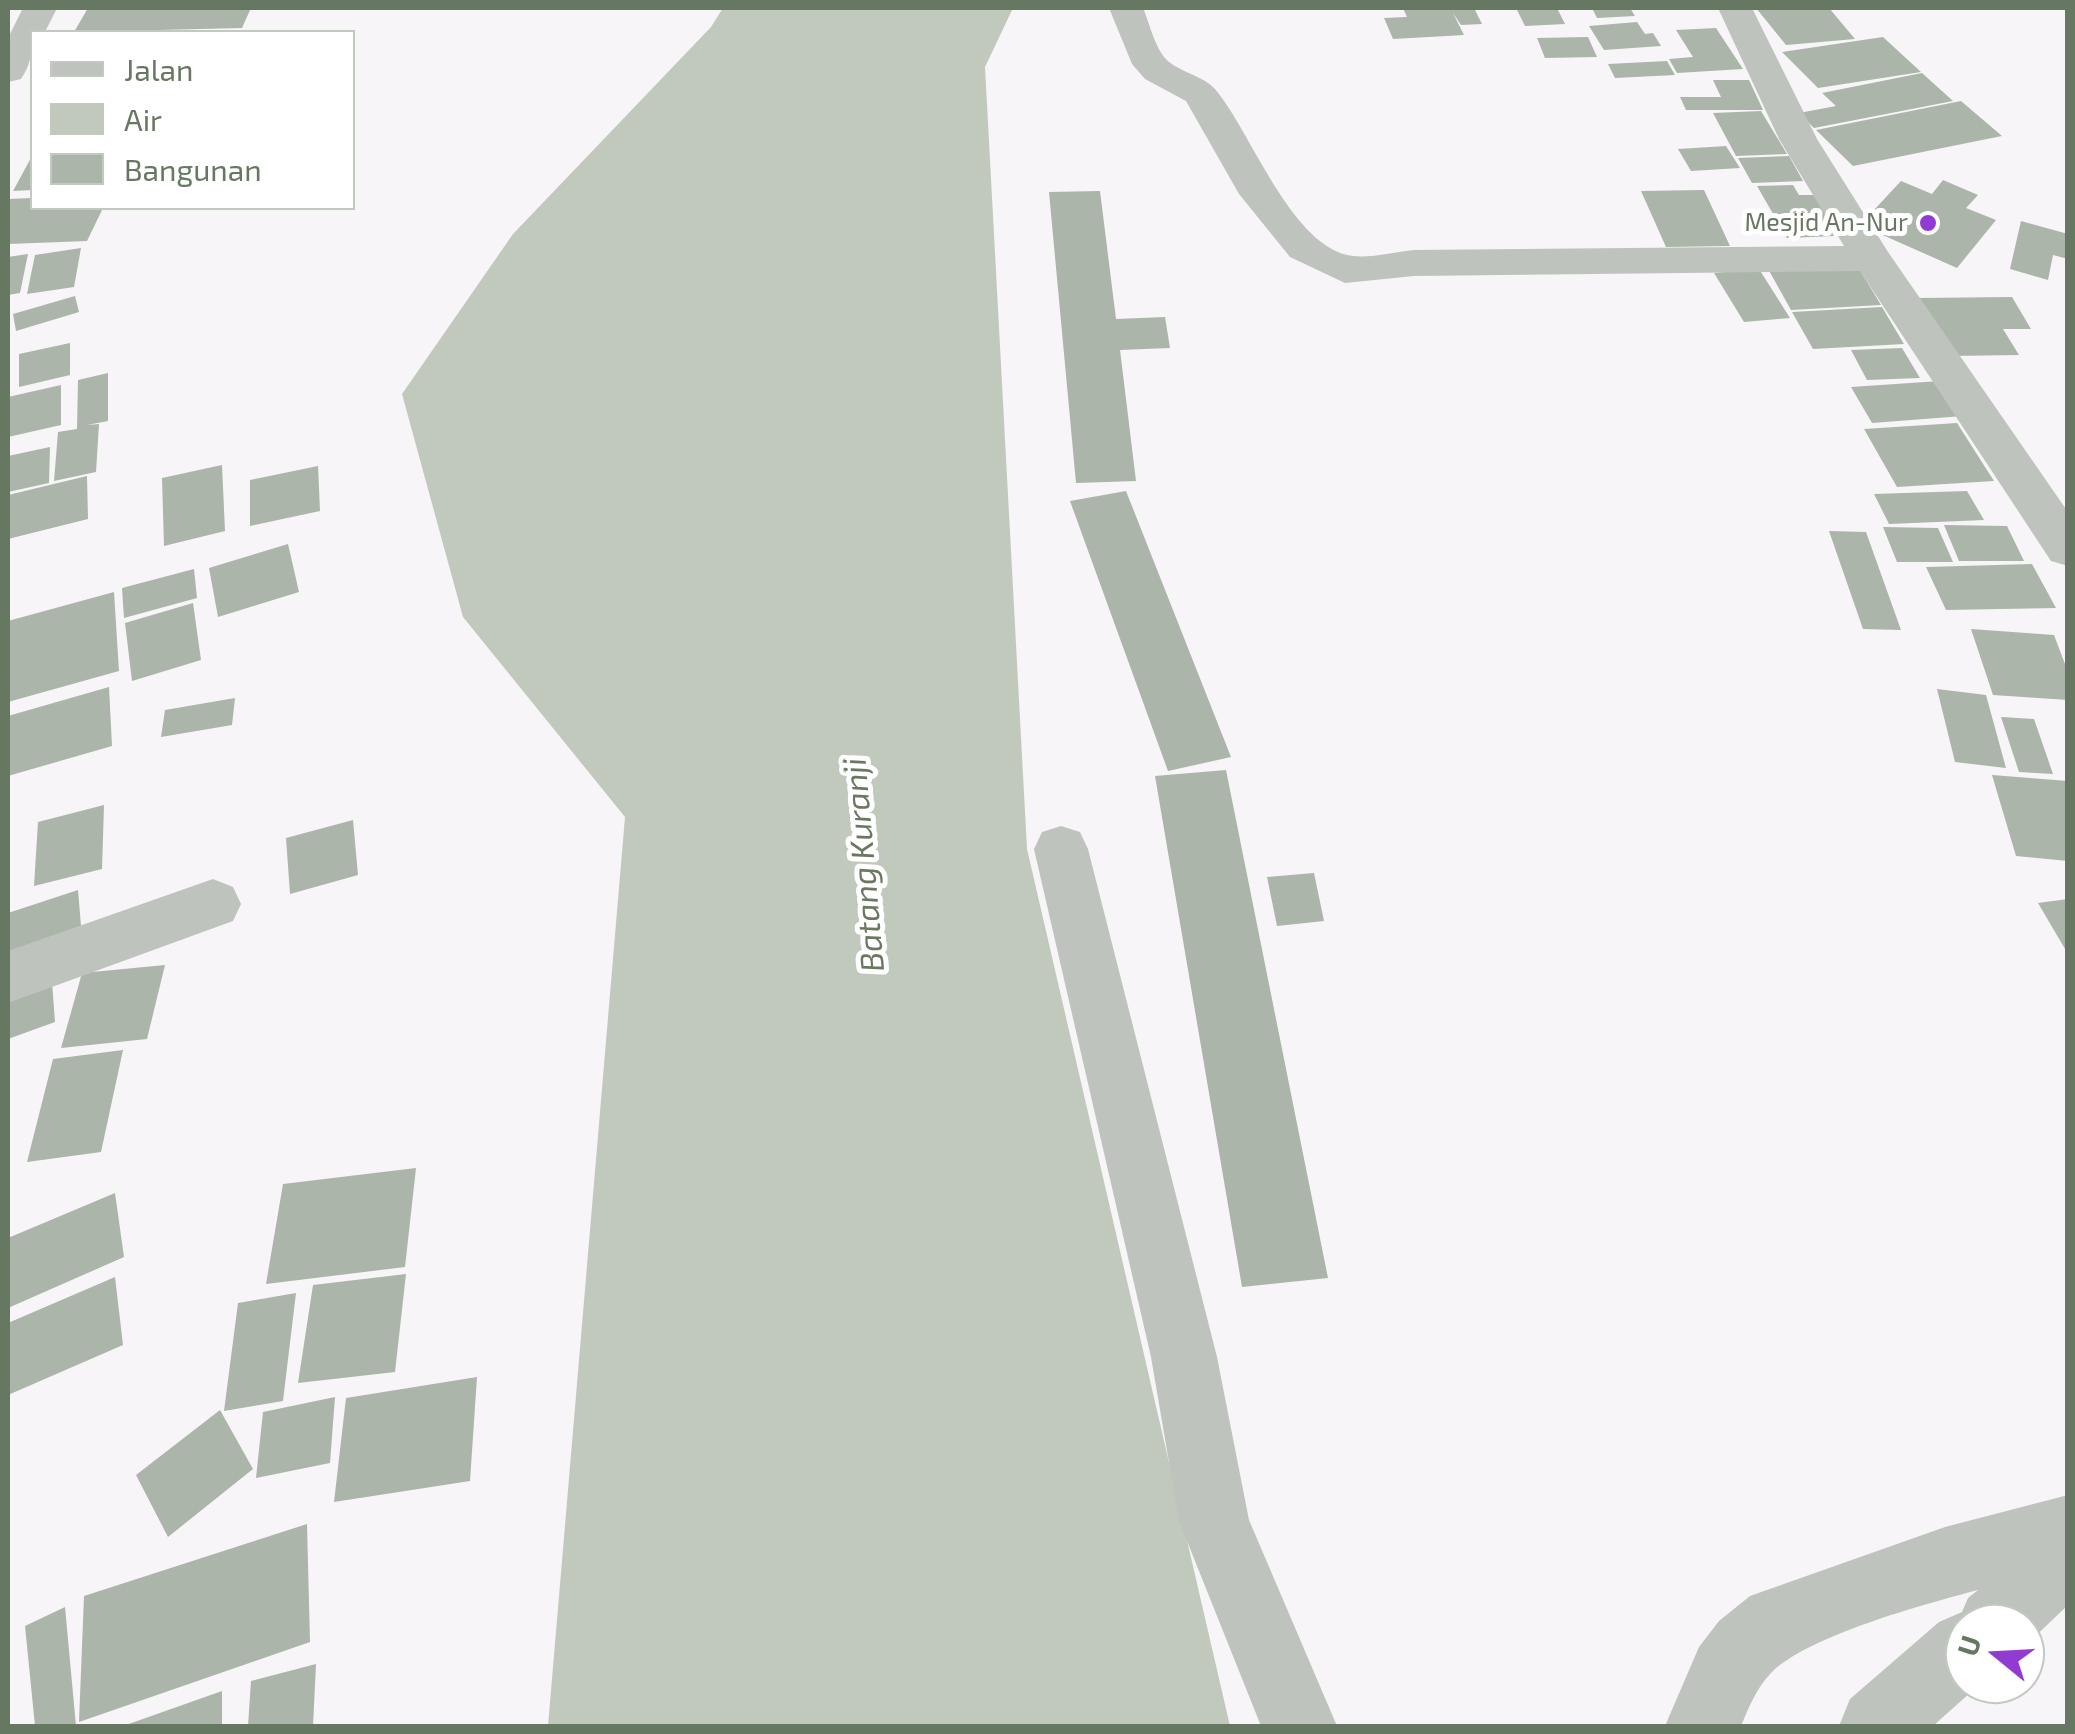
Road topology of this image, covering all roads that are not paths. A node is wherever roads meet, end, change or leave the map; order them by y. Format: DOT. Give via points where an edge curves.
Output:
graph roads {
  1 [pos="40,8"];
  2 [pos="1126,8"];
  3 [pos="1735,8"];
  4 [pos="8,71"];
  5 [pos="1872,258"];
  6 [pos="2068,549"];
  7 [pos="1061,849"];
  8 [pos="213,904"];
  9 [pos="8,977"];
  10 [pos="2068,1530"];
  11 [pos="2068,1551"];
  12 [pos="2017,1604"];
  13 [pos="1945,1666"];
  14 [pos="1299,1726"];
  15 [pos="1703,1726"];
  16 [pos="1876,1726"];
  1 -- 4 [label="street"];
  2 -- 5 [label="street" via="1145,56 1158,71 1198,92 1258,194 1304,248 1345,270 1414,263"];
  3 -- 5 [label="street" via="1798,138"];
  5 -- 6 [label="street"];
  7 -- 14 [label="street" via="1184,1357 1214,1521"];
  8 -- 9 [label="street"];
  10 -- 15 [label="street" via="1945,1563 1776,1622 1725,1673"];
  11 -- 12 [label="street"];
  13 -- 16 [label="street"];
}
